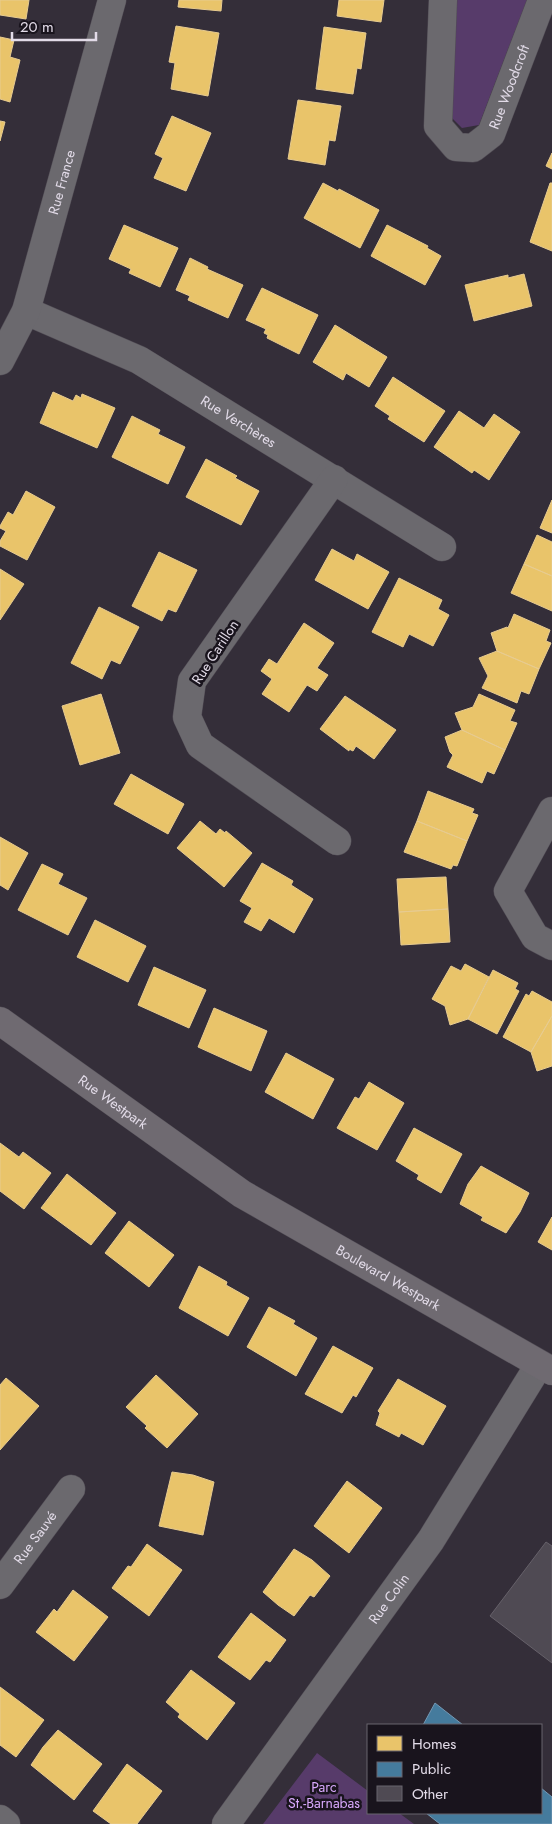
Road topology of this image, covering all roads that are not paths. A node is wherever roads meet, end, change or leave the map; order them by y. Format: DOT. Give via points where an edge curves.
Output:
graph roads {
  1 [pos="112,0"];
  2 [pos="443,0"];
  3 [pos="542,0"];
  4 [pos="26,312"];
  5 [pos="0,361"];
  6 [pos="334,479"];
  7 [pos="442,548"];
  8 [pos="552,811"];
  9 [pos="337,841"];
  10 [pos="552,946"];
  11 [pos="3,1030"];
  12 [pos="225,1182"];
  13 [pos="545,1368"];
  14 [pos="71,1490"];
  15 [pos="0,1586"];
  16 [pos="0,1819"];
  17 [pos="6,1824"];
  18 [pos="226,1824"];
  1 -- 4 [label="street, Rue France"];
  2 -- 3 [label="street, Rue Woodcroft" via="438,126 456,147 472,148 491,134"];
  4 -- 5 [label="street, Rue France"];
  4 -- 6 [label="street, Rue Verchères" via="139,360"];
  6 -- 7 [label="street, Rue Verchères"];
  6 -- 9 [label="street, Rue Carillon" via="192,681 187,717 200,744"];
  8 -- 10 [label="street" via="508,891 535,937"];
  11 -- 12 [label="street, Rue Westpark"];
  12 -- 13 [label="street, Boulevard Westpark"];
  13 -- 18 [label="street, Rue Colin" via="431,1540"];
  14 -- 15 [label="street, Rue Sauvé"];
  16 -- 17 [label="street"];
}
